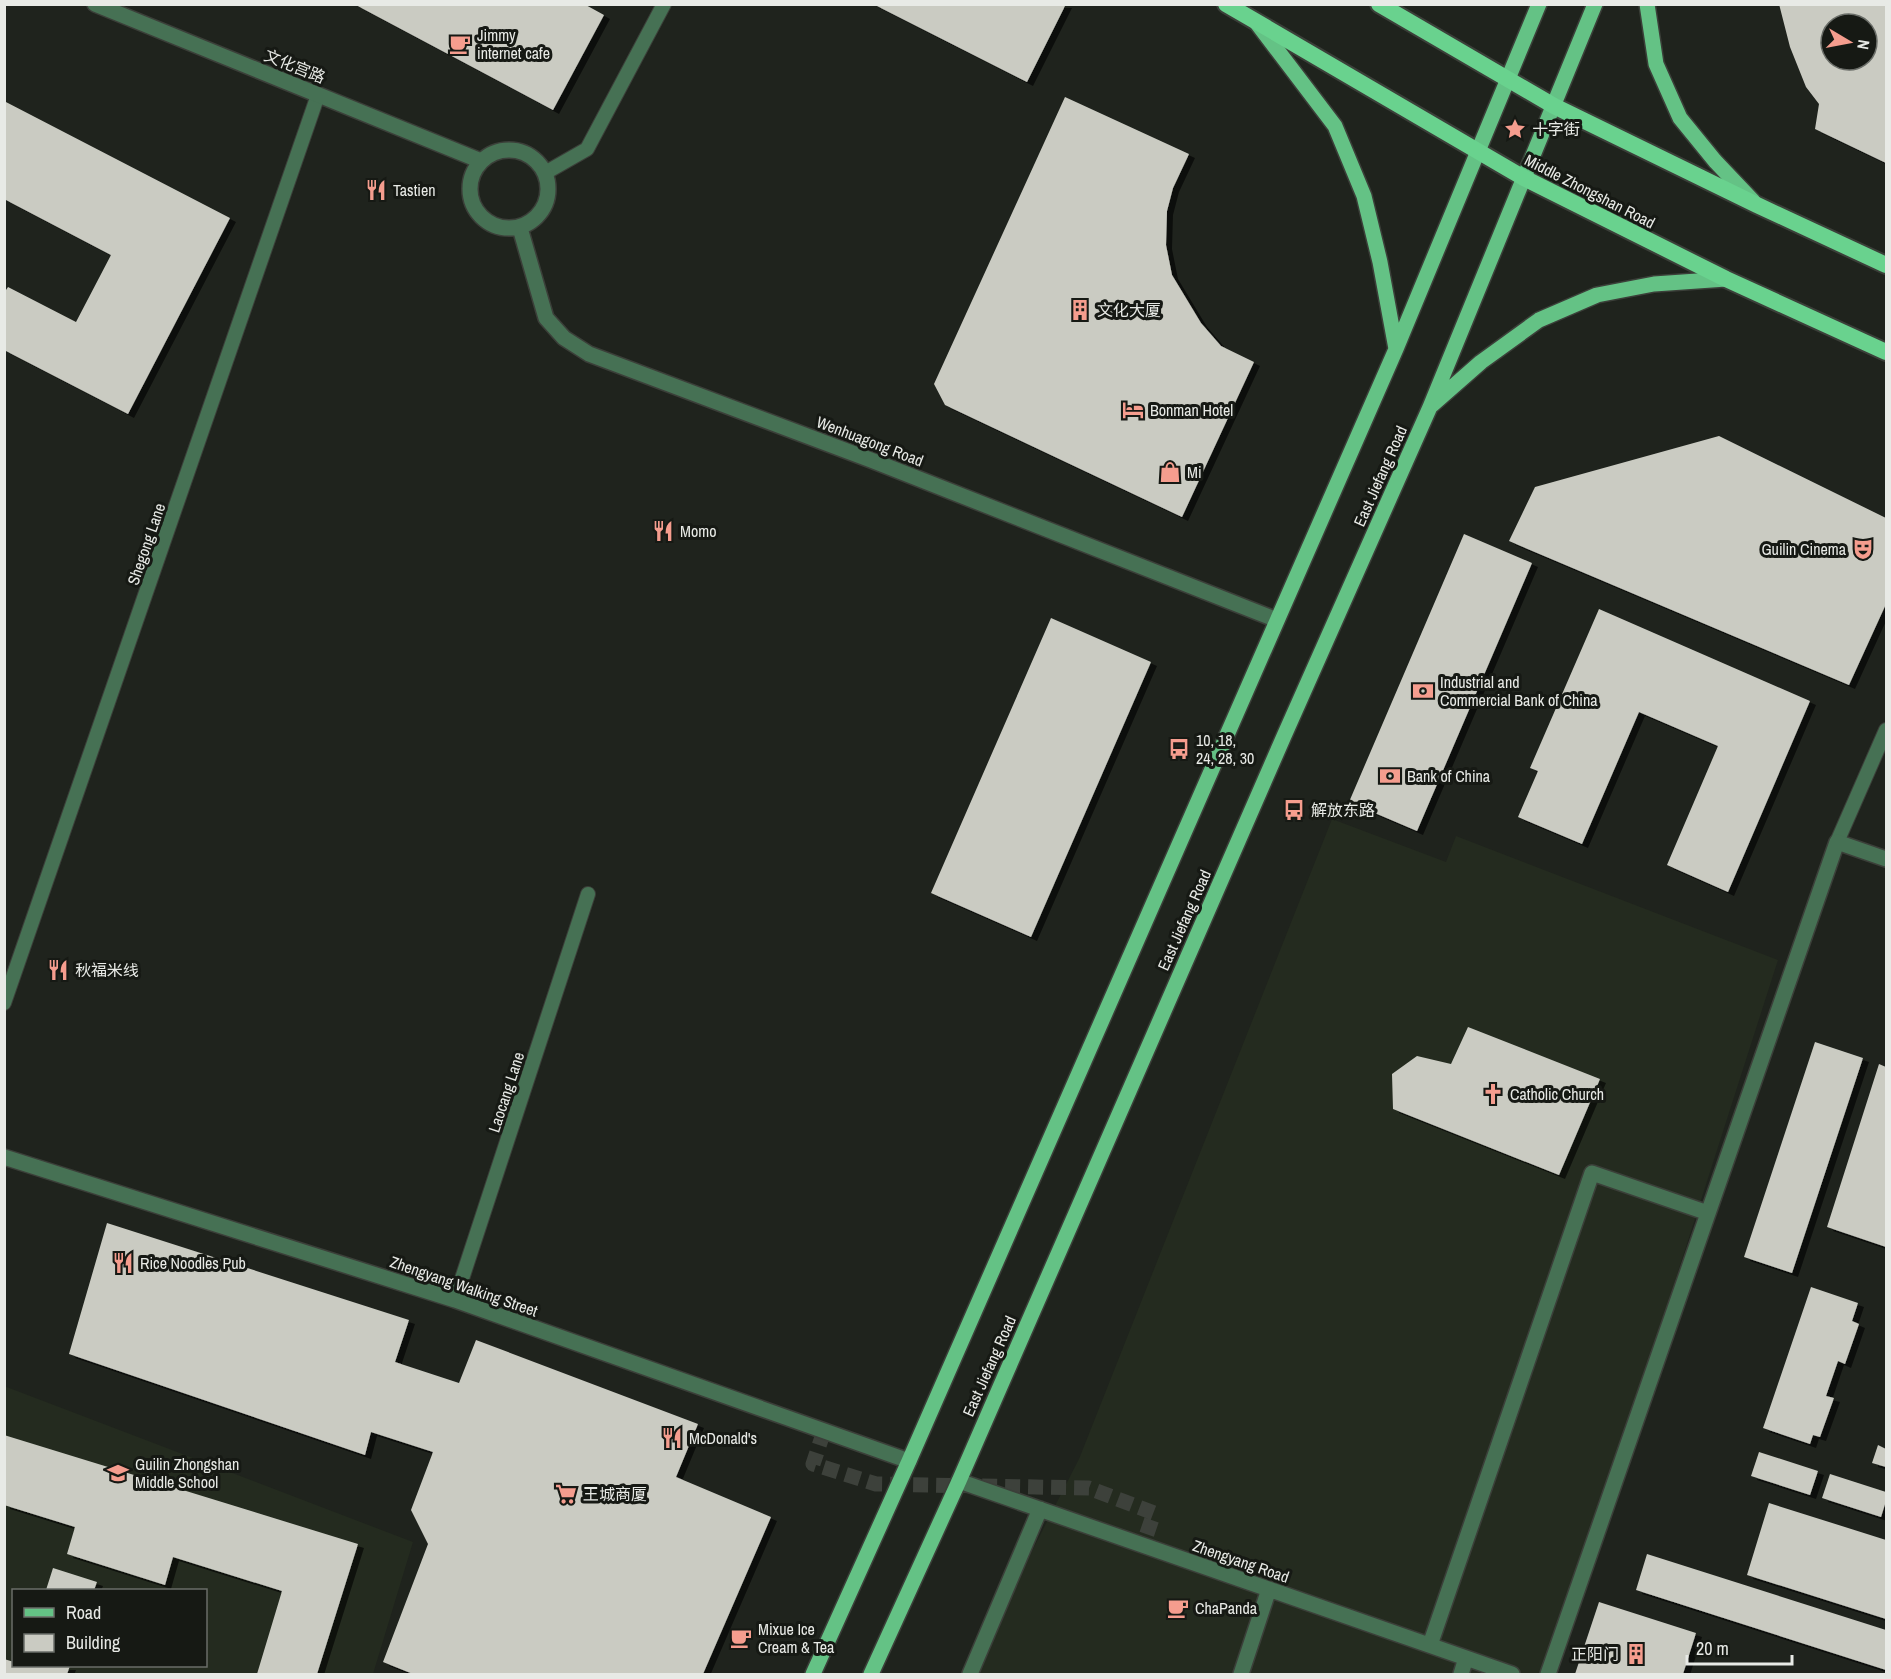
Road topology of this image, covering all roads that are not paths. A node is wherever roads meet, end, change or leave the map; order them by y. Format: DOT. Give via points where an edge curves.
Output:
graph roads {
  1 [pos="95,4"];
  2 [pos="664,4"];
  3 [pos="1226,4"];
  4 [pos="1379,4"];
  5 [pos="1539,4"];
  6 [pos="1595,4"];
  7 [pos="1647,4"];
  8 [pos="1254,20"];
  9 [pos="1508,79"];
  10 [pos="318,95"];
  11 [pos="1554,105"];
  12 [pos="1479,152"];
  13 [pos="481,161"];
  14 [pos="544,173"];
  15 [pos="1524,178"];
  16 [pos="1757,205"];
  17 [pos="520,228"];
  18 [pos="1887,265"];
  19 [pos="1726,279"];
  20 [pos="1396,350"];
  21 [pos="1887,352"];
  22 [pos="1430,407"];
  23 [pos="1277,620"];
  24 [pos="1887,730"];
  25 [pos="1837,842"];
  26 [pos="1887,858"];
  27 [pos="588,894"];
  28 [pos="4,1003"];
  29 [pos="4,1157"];
  30 [pos="1708,1213"];
  31 [pos="454,1300"];
  32 [pos="909,1461"];
  33 [pos="959,1481"];
  34 [pos="1040,1509"];
  35 [pos="1269,1589"];
  36 [pos="1430,1645"];
  37 [pos="1466,1658"];
  38 [pos="813,1674"];
  39 [pos="871,1674"];
  40 [pos="970,1674"];
  41 [pos="1241,1674"];
  42 [pos="1461,1674"];
  43 [pos="1512,1674"];
  44 [pos="1548,1674"];
  1 -- 10 [label="street, 文化宫路"];
  2 -- 14 [label="lane" via="587,148"];
  3 -- 8 [label="highway, Middle Zhongshan Road"];
  4 -- 9 [label="highway"];
  5 -- 9 [label="main road"];
  6 -- 11 [label="main road, East Jiefang Road"];
  7 -- 16 [label="main road" via="1656,64 1680,118 1714,161"];
  8 -- 12 [label="highway, Middle Zhongshan Road"];
  8 -- 20 [label="main road" via="1335,126 1364,196"];
  9 -- 11 [label="highway"];
  9 -- 12 [label="main road"];
  10 -- 13 [label="street, 文化宫路"];
  10 -- 28 [label="lane, Shegong Lane"];
  11 -- 15 [label="main road, East Jiefang Road"];
  11 -- 16 [label="highway"];
  12 -- 15 [label="highway, Middle Zhongshan Road"];
  12 -- 20 [label="main road"];
  13 -- 14 [label="street" via="503,150 516,150 538,162"];
  13 -- 17 [label="street" via="470,183 474,208 494,226"];
  14 -- 17 [label="street" via="547,200 541,212"];
  15 -- 19 [label="highway, Middle Zhongshan Road"];
  15 -- 22 [label="main road, East Jiefang Road"];
  16 -- 18 [label="highway"];
  17 -- 23 [label="street, Wenhuagong Road" via="546,318 564,338 589,354"];
  19 -- 21 [label="highway, Middle Zhongshan Road"];
  19 -- 22 [label="main road" via="1653,284 1597,295 1539,320 1481,362"];
  20 -- 23 [label="main road"];
  22 -- 33 [label="main road, East Jiefang Road"];
  23 -- 32 [label="main road"];
  24 -- 25 [label="lane"];
  25 -- 26 [label="street"];
  25 -- 30 [label="street"];
  27 -- 31 [label="lane, Laocang Lane"];
  29 -- 31 [label="street, Zhengyang Walking Street"];
  30 -- 36 [label="street" via="1592,1173"];
  30 -- 44 [label="street"];
  31 -- 32 [label="street, Zhengyang Walking Street"];
  32 -- 38 [label="main road"];
  33 -- 34 [label="street, Zhengyang Road"];
  33 -- 39 [label="main road, East Jiefang Road"];
  34 -- 35 [label="street, Zhengyang Road"];
  34 -- 40 [label="street"];
  35 -- 36 [label="street, Zhengyang Road"];
  35 -- 41 [label="street"];
  36 -- 37 [label="street, Zhengyang Road"];
  37 -- 42 [label="street"];
  37 -- 43 [label="street, Zhengyang Road"];
}
